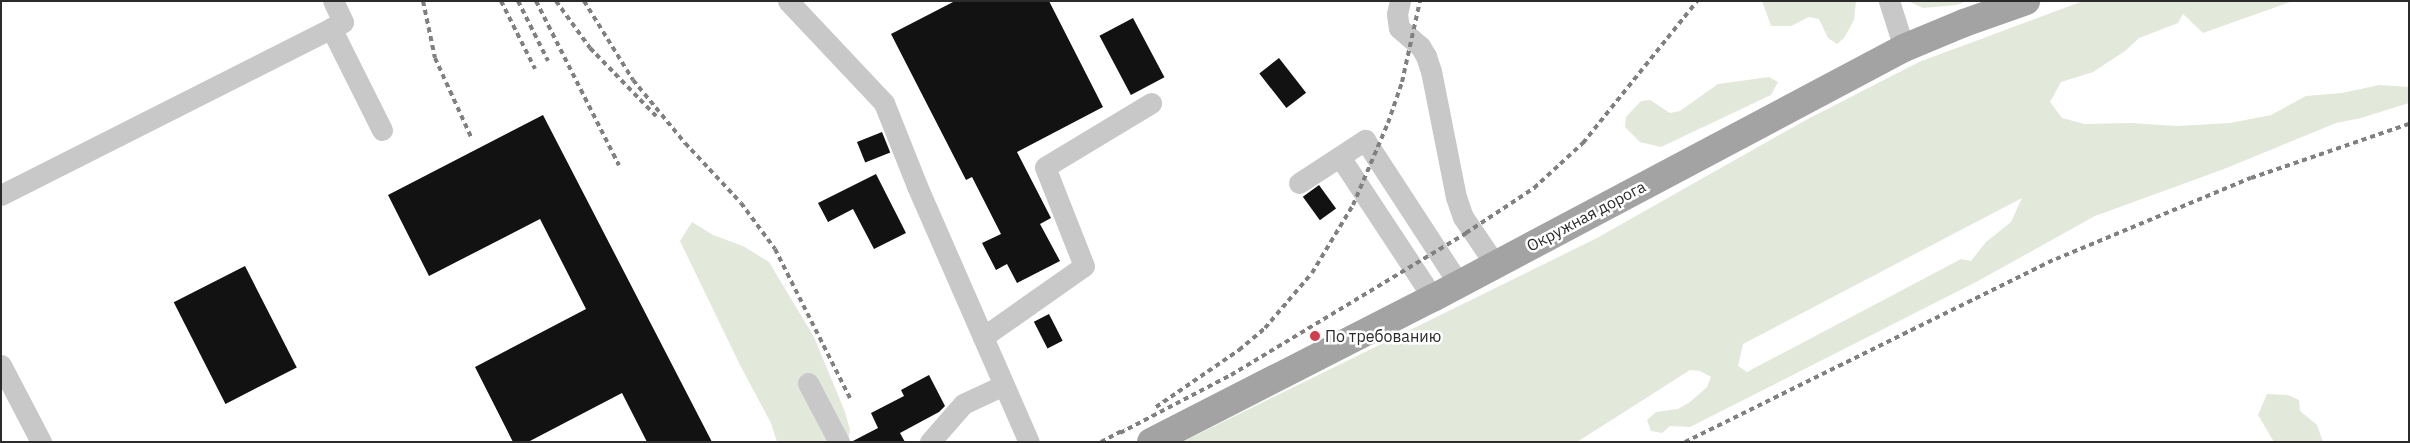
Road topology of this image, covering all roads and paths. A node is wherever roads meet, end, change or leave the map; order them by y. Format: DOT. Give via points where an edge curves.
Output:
graph roads {
  1 [pos="333,1"];
  2 [pos="788,1"];
  3 [pos="1400,1"];
  4 [pos="1889,1"];
  5 [pos="2026,1"];
  6 [pos="331,28"];
  7 [pos="1904,48"];
  8 [pos="1151,103"];
  9 [pos="382,130"];
  10 [pos="1340,157"];
  11 [pos="1299,183"];
  12 [pos="1,195"];
  13 [pos="1495,264"];
  14 [pos="1459,284"];
  15 [pos="1433,298"];
  16 [pos="983,337"];
  17 [pos="1,365"];
  18 [pos="808,383"];
  19 [pos="1004,385"];
  20 [pos="41,442"];
  21 [pos="839,442"];
  22 [pos="930,442"];
  23 [pos="1029,442"];
  24 [pos="1150,442"];
  1 -- 6 [label="street" via="343,22"];
  2 -- 16 [label="street" via="884,104"];
  3 -- 13 [label="street" via="1397,14 1399,28 1420,46 1431,71 1461,211"];
  4 -- 7 [label="street"];
  5 -- 7 [label="main road, Окружная дорога"];
  6 -- 9 [label="street"];
  6 -- 12 [label="street"];
  7 -- 13 [label="main road, Окружная дорога"];
  8 -- 16 [label="street" via="1045,167 1084,266"];
  10 -- 11 [label="street"];
  10 -- 14 [label="street" via="1365,140"];
  10 -- 15 [label="street"];
  13 -- 14 [label="main road, Окружная дорога"];
  14 -- 15 [label="main road, Окружная дорога"];
  15 -- 24 [label="main road, Окружная дорога"];
  16 -- 19 [label="street"];
  17 -- 20 [label="street"];
  18 -- 21 [label="street"];
  19 -- 22 [label="street" via="963,404"];
  19 -- 23 [label="street"];
}
